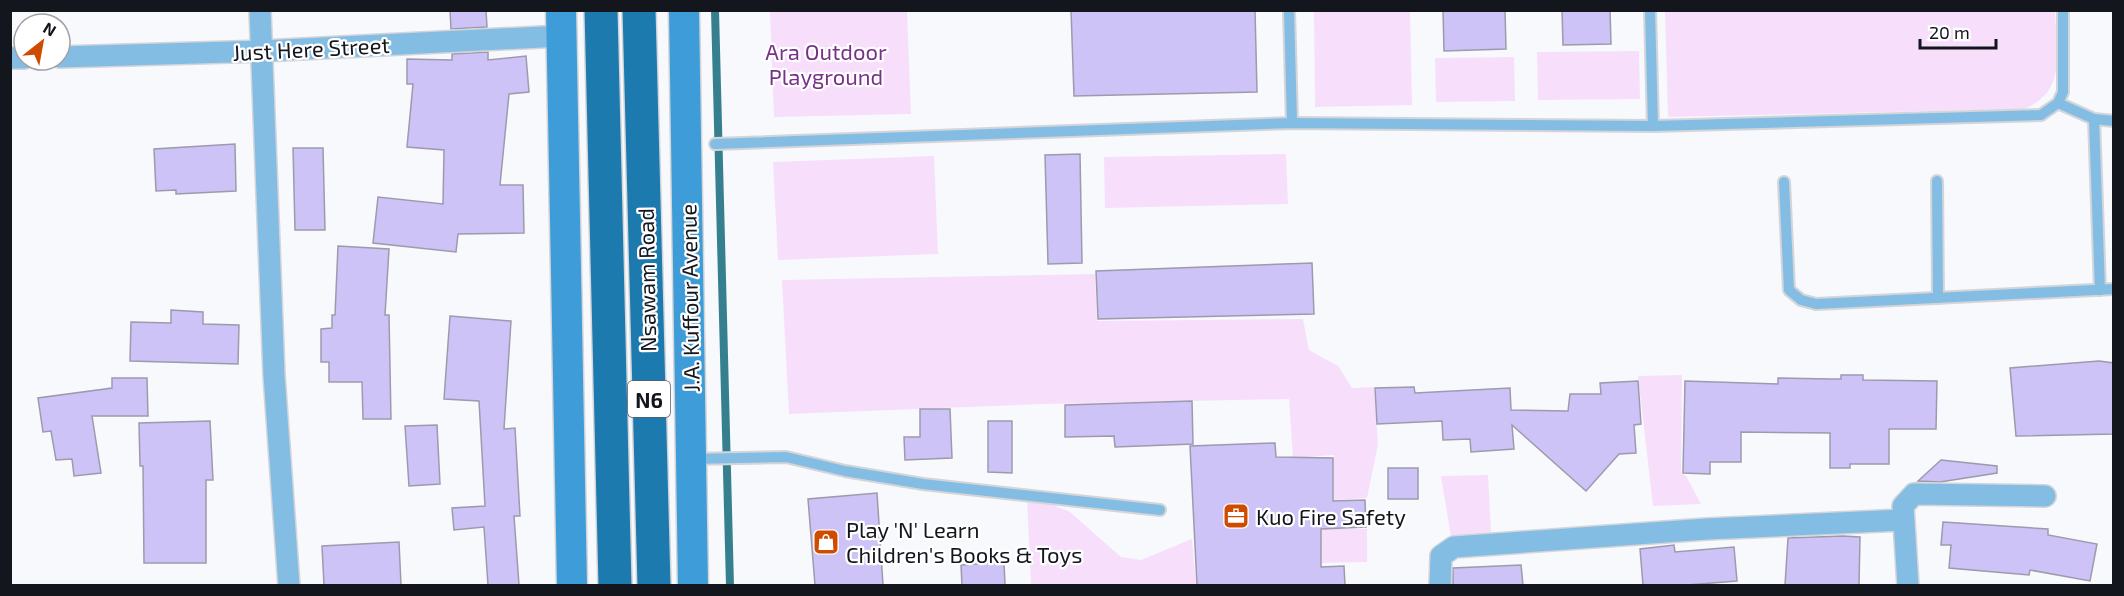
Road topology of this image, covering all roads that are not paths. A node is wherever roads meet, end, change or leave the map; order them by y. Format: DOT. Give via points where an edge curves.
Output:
graph roads {
  1 [pos="260,10"];
  2 [pos="601,10"];
  3 [pos="639,10"];
  4 [pos="684,10"];
  5 [pos="1289,10"];
  6 [pos="1650,10"];
  7 [pos="2063,10"];
  8 [pos="561,23"];
  9 [pos="262,51"];
  10 [pos="72,57"];
  11 [pos="2058,103"];
  12 [pos="2094,119"];
  13 [pos="2114,122"];
  14 [pos="1292,123"];
  15 [pos="1653,126"];
  16 [pos="715,144"];
  17 [pos="1937,181"];
  18 [pos="1784,182"];
  19 [pos="2100,290"];
  20 [pos="2114,290"];
  21 [pos="1938,298"];
  22 [pos="691,459"];
  23 [pos="2046,496"];
  24 [pos="1160,510"];
  25 [pos="1903,520"];
  26 [pos="289,585"];
  27 [pos="572,585"];
  28 [pos="615,585"];
  29 [pos="654,585"];
  30 [pos="693,585"];
  31 [pos="1440,585"];
  32 [pos="1908,585"];
  1 -- 9 [label="street"];
  2 -- 28 [label="highway, Nsawam Road / N6"];
  3 -- 29 [label="highway, Nsawam Road / N6"];
  4 -- 22 [label="main road, J.A. Kuffour Avenue"];
  5 -- 14 [label="lane"];
  6 -- 15 [label="lane"];
  7 -- 11 [label="lane" via="2065,69"];
  8 -- 9 [label="street, Just Here Street"];
  8 -- 27 [label="main road"];
  9 -- 10 [label="street, Just Here Street"];
  9 -- 26 [label="street" via="274,375"];
  11 -- 12 [label="lane"];
  11 -- 15 [label="lane" via="2041,115"];
  12 -- 13 [label="lane"];
  12 -- 19 [label="lane"];
  14 -- 15 [label="lane"];
  14 -- 16 [label="lane"];
  17 -- 21 [label="lane"];
  18 -- 21 [label="lane" via="1790,290 1801,300 1816,304"];
  19 -- 20 [label="lane"];
  19 -- 21 [label="lane"];
  22 -- 24 [label="lane" via="786,457 923,484"];
  22 -- 30 [label="main road, J.A. Kuffour Avenue"];
  23 -- 25 [label="street" via="1914,494 1903,506"];
  25 -- 31 [label="street" via="1454,547 1442,556"];
  25 -- 32 [label="street"];
}
